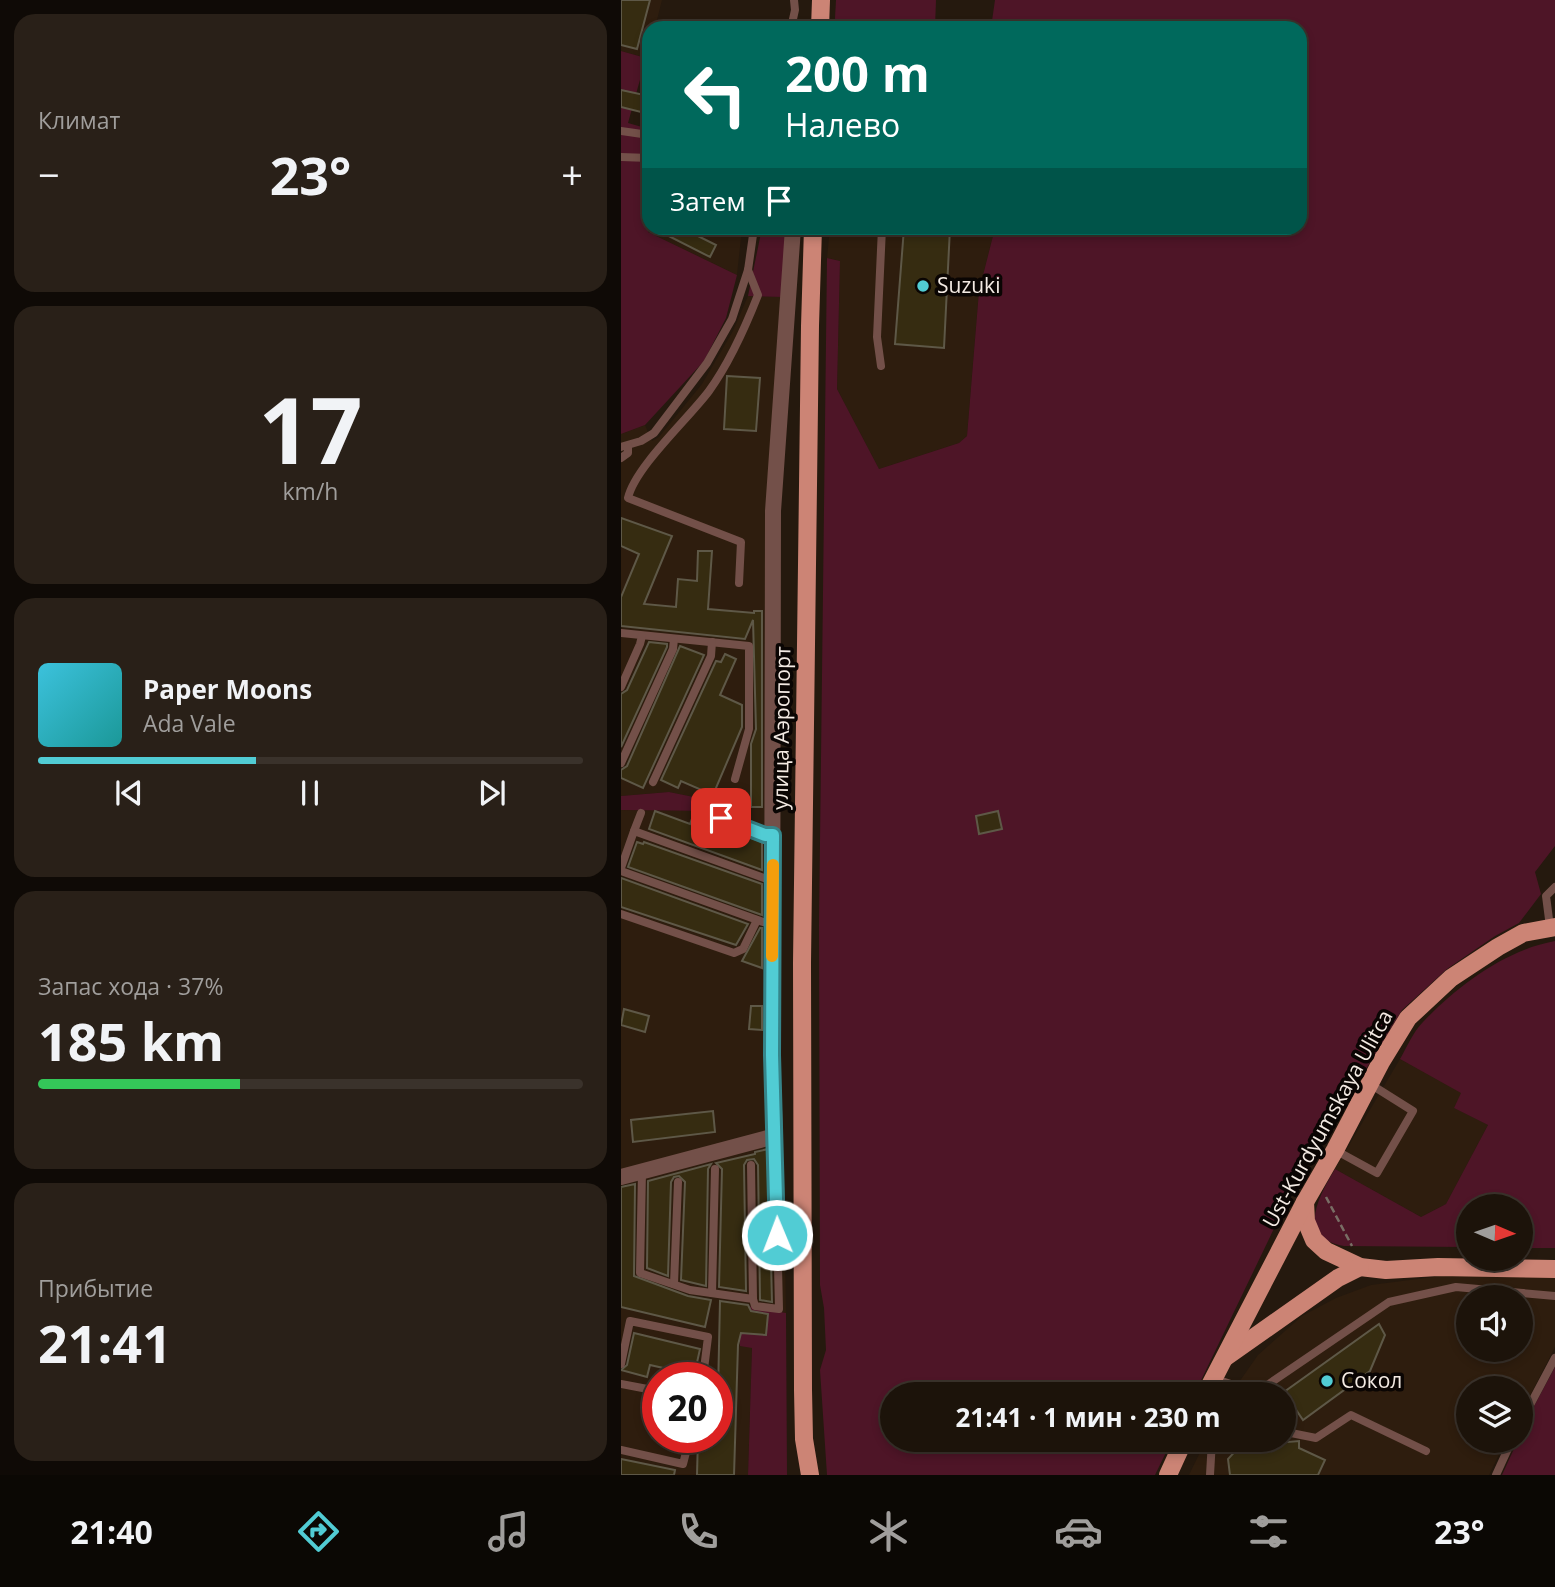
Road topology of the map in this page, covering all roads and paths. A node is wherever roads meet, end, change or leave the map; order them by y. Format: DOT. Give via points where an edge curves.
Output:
graph roads {
  1 [pos="794,0"];
  2 [pos="821,0"];
  3 [pos="793,21"];
  4 [pos="820,21"];
  5 [pos="621,131"];
  6 [pos="642,134"];
  7 [pos="621,158"];
  8 [pos="642,158"];
  9 [pos="753,235"];
  10 [pos="793,235"];
  11 [pos="813,235"];
  12 [pos="882,235"];
  13 [pos="748,270"];
  14 [pos="881,366"];
  15 [pos="625,447"];
  16 [pos="621,458"];
  17 [pos="739,583"];
  18 [pos="621,634"];
  19 [pos="642,636"];
  20 [pos="674,639"];
  21 [pos="713,642"];
  22 [pos="621,687"];
  23 [pos="621,763"];
  24 [pos="735,779"];
  25 [pos="653,782"];
  26 [pos="641,813"];
  27 [pos="721,818"];
  28 [pos="634,831"];
  29 [pos="773,835"];
  30 [pos="621,870"];
  31 [pos="773,877"];
  32 [pos="1555,887"];
  33 [pos="621,914"];
  34 [pos="765,921"];
  35 [pos="1552,927"];
  36 [pos="1370,1084"];
  37 [pos="775,1136"];
  38 [pos="1335,1150"];
  39 [pos="751,1165"];
  40 [pos="715,1169"];
  41 [pos="642,1171"];
  42 [pos="621,1177"];
  43 [pos="678,1182"];
  44 [pos="1312,1198"];
  45 [pos="1351,1246"];
  46 [pos="1359,1267"];
  47 [pos="1555,1269"];
  48 [pos="674,1284"];
  49 [pos="712,1293"];
  50 [pos="1555,1296"];
  51 [pos="753,1299"];
  52 [pos="1223,1359"];
  53 [pos="1555,1359"];
  54 [pos="705,1362"];
  55 [pos="621,1364"];
  56 [pos="1213,1378"];
  57 [pos="1211,1382"];
  58 [pos="1225,1382"];
  59 [pos="1275,1382"];
  60 [pos="621,1384"];
  61 [pos="642,1388"];
  62 [pos="1533,1400"];
  63 [pos="1296,1434"];
  64 [pos="804,1438"];
  65 [pos="621,1450"];
  66 [pos="1427,1451"];
  67 [pos="1179,1452"];
  68 [pos="1211,1452"];
  69 [pos="686,1453"];
  70 [pos="1506,1453"];
  71 [pos="799,1475"];
  72 [pos="810,1475"];
  73 [pos="1168,1475"];
  74 [pos="1210,1475"];
  75 [pos="1496,1475"];
  1 -- 3 [label="lane"];
  2 -- 4 [label="main road"];
  5 -- 6 [label="lane"];
  7 -- 8 [label="lane"];
  9 -- 13 [label="lane"];
  10 -- 29 [label="street" via="773,511"];
  11 -- 64 [label="main road, улица Аэропорт" via="802,963"];
  12 -- 14 [label="lane" via="877,337"];
  13 -- 15 [label="lane" via="732,319 707,363 654,433"];
  13 -- 17 [label="lane" via="758,295 742,335 709,390 630,488 628,498 741,542"];
  15 -- 16 [label="lane" via="628,453"];
  18 -- 19 [label="lane"];
  19 -- 20 [label="lane"];
  19 -- 22 [label="lane"];
  20 -- 21 [label="lane"];
  20 -- 23 [label="lane"];
  21 -- 24 [label="lane" via="749,646 749,729"];
  21 -- 25 [label="lane" via="711,656"];
  26 -- 28 [label="lane"];
  27 -- 29 [label="lane"];
  28 -- 30 [label="lane"];
  28 -- 31 [label="lane" via="764,878"];
  29 -- 31 [label="street"];
  30 -- 34 [label="lane"];
  31 -- 34 [label="street"];
  32 -- 35 [label="lane" via="1546,896"];
  33 -- 34 [label="lane" via="734,953 743,949"];
  34 -- 37 [label="street"];
  35 -- 36 [label="main road, Ust-Kurdyumskaya Ulitca" via="1523,933 1451,978 1409,1018"];
  36 -- 38 [label="main road, Ust-Kurdyumskaya Ulitca"];
  36 -- 38 [label="lane" via="1413,1111 1377,1174"];
  37 -- 41 [label="street"];
  37 -- 51 [label="lane" via="779,1309 755,1306"];
  38 -- 44 [label="main road, Ust-Kurdyumskaya Ulitca"];
  39 -- 51 [label="lane"];
  40 -- 49 [label="lane"];
  41 -- 42 [label="street"];
  41 -- 48 [label="lane" via="640,1273"];
  43 -- 48 [label="lane"];
  44 -- 45 [label="path" via="1327,1198"];
  44 -- 46 [label="main road" via="1306,1221 1314,1240"];
  44 -- 52 [label="main road, Ust-Kurdyumskaya Ulitca"];
  46 -- 47 [label="main road"];
  46 -- 52 [label="main road, Ust-Kurdyumskaya Ulitca"];
  48 -- 49 [label="lane"];
  49 -- 51 [label="lane"];
  50 -- 59 [label="lane" via="1456,1287 1389,1302"];
  52 -- 56 [label="main road, Ust-Kurdyumskaya Ulitca"];
  53 -- 62 [label="lane"];
  54 -- 55 [label="lane" via="708,1337 630,1321"];
  56 -- 57 [label="main road, Ust-Kurdyumskaya Ulitca"];
  56 -- 58 [label="lane"];
  60 -- 61 [label="lane"];
  63 -- 66 [label="lane" via="1316,1438 1351,1415"];
  64 -- 71 [label="main road"];
  64 -- 72 [label="main road"];
  65 -- 69 [label="lane" via="683,1464"];
  67 -- 73 [label="main road"];
  68 -- 74 [label="lane"];
  70 -- 75 [label="lane"];
}
